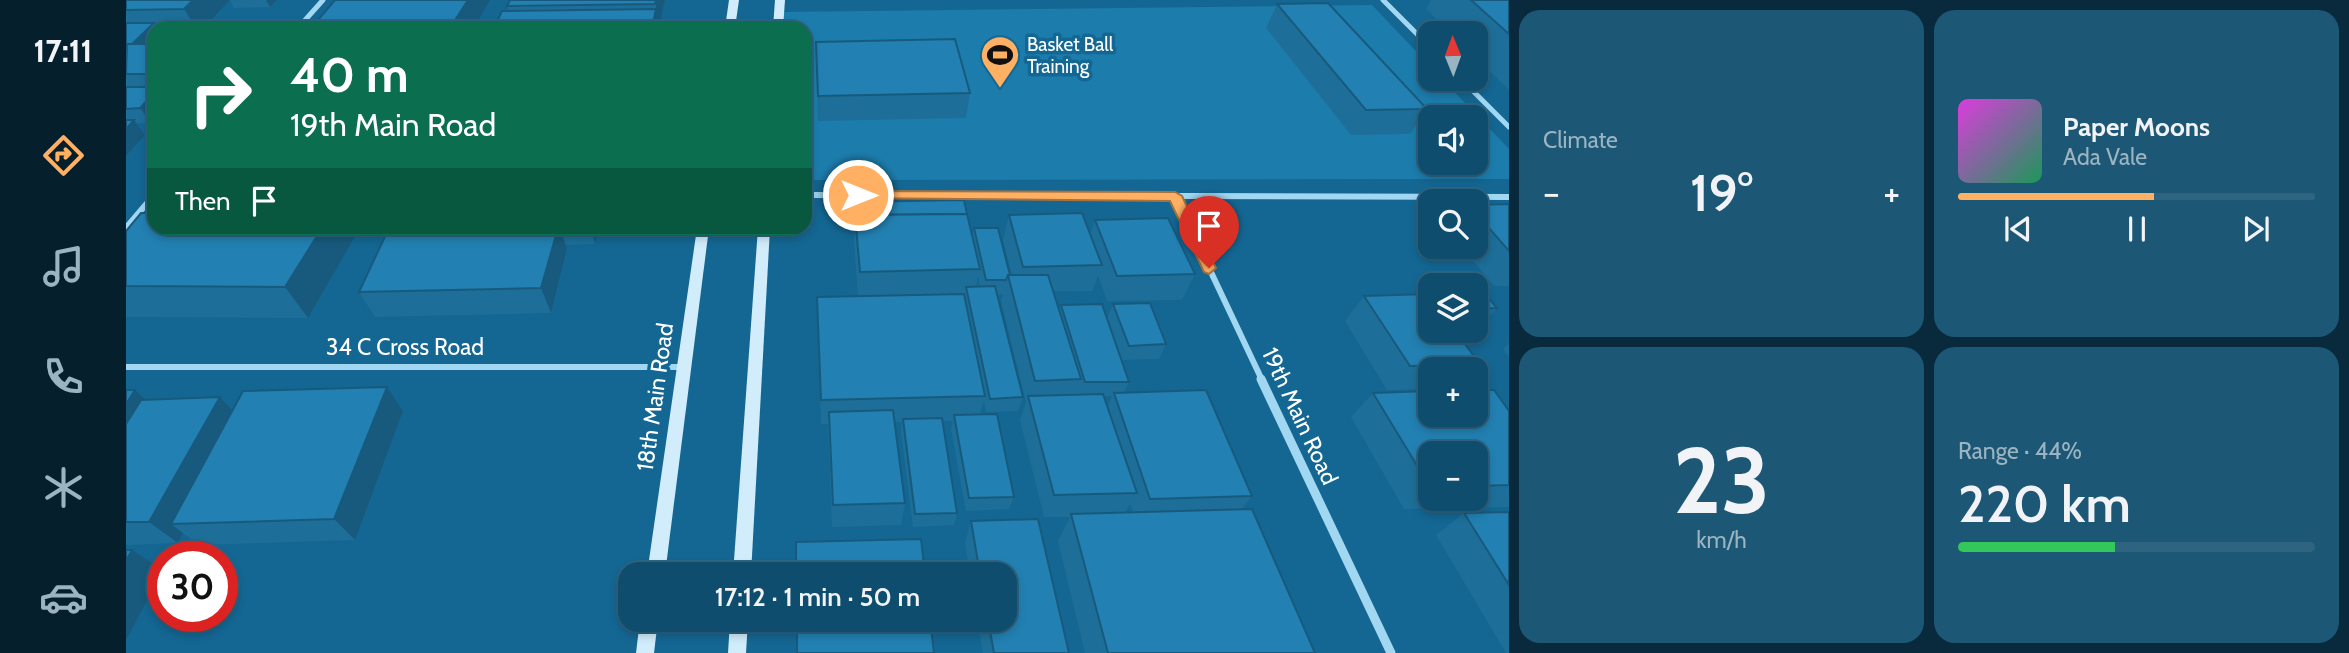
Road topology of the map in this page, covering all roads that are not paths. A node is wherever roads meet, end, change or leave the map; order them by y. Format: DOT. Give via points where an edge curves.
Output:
graph roads {
  1 [pos="323,0"];
  2 [pos="734,0"];
  3 [pos="780,0"];
  4 [pos="1383,0"];
  5 [pos="304,21"];
  6 [pos="731,21"];
  7 [pos="778,21"];
  8 [pos="1418,35"];
  9 [pos="1473,91"];
  10 [pos="1509,127"];
  11 [pos="812,195"];
  12 [pos="1175,196"];
  13 [pos="1509,197"];
  14 [pos="147,203"];
  15 [pos="126,228"];
  16 [pos="702,235"];
  17 [pos="764,235"];
  18 [pos="126,367"];
  19 [pos="684,367"];
  20 [pos="658,562"];
  21 [pos="743,562"];
  22 [pos="648,632"];
  23 [pos="738,632"];
  24 [pos="645,653"];
  25 [pos="737,653"];
  26 [pos="1391,653"];
  1 -- 5 [label="street"];
  2 -- 6 [label="main road"];
  3 -- 7 [label="main road"];
  4 -- 8 [label="street"];
  9 -- 10 [label="street"];
  11 -- 12 [label="street"];
  12 -- 13 [label="street"];
  12 -- 26 [label="street, 19th Main Road"];
  14 -- 15 [label="street"];
  16 -- 19 [label="main road, 18th Main Road"];
  17 -- 21 [label="main road"];
  18 -- 19 [label="street, 34 C Cross Road"];
  19 -- 20 [label="main road, 18th Main Road"];
  22 -- 24 [label="main road"];
  23 -- 25 [label="main road"];
}
